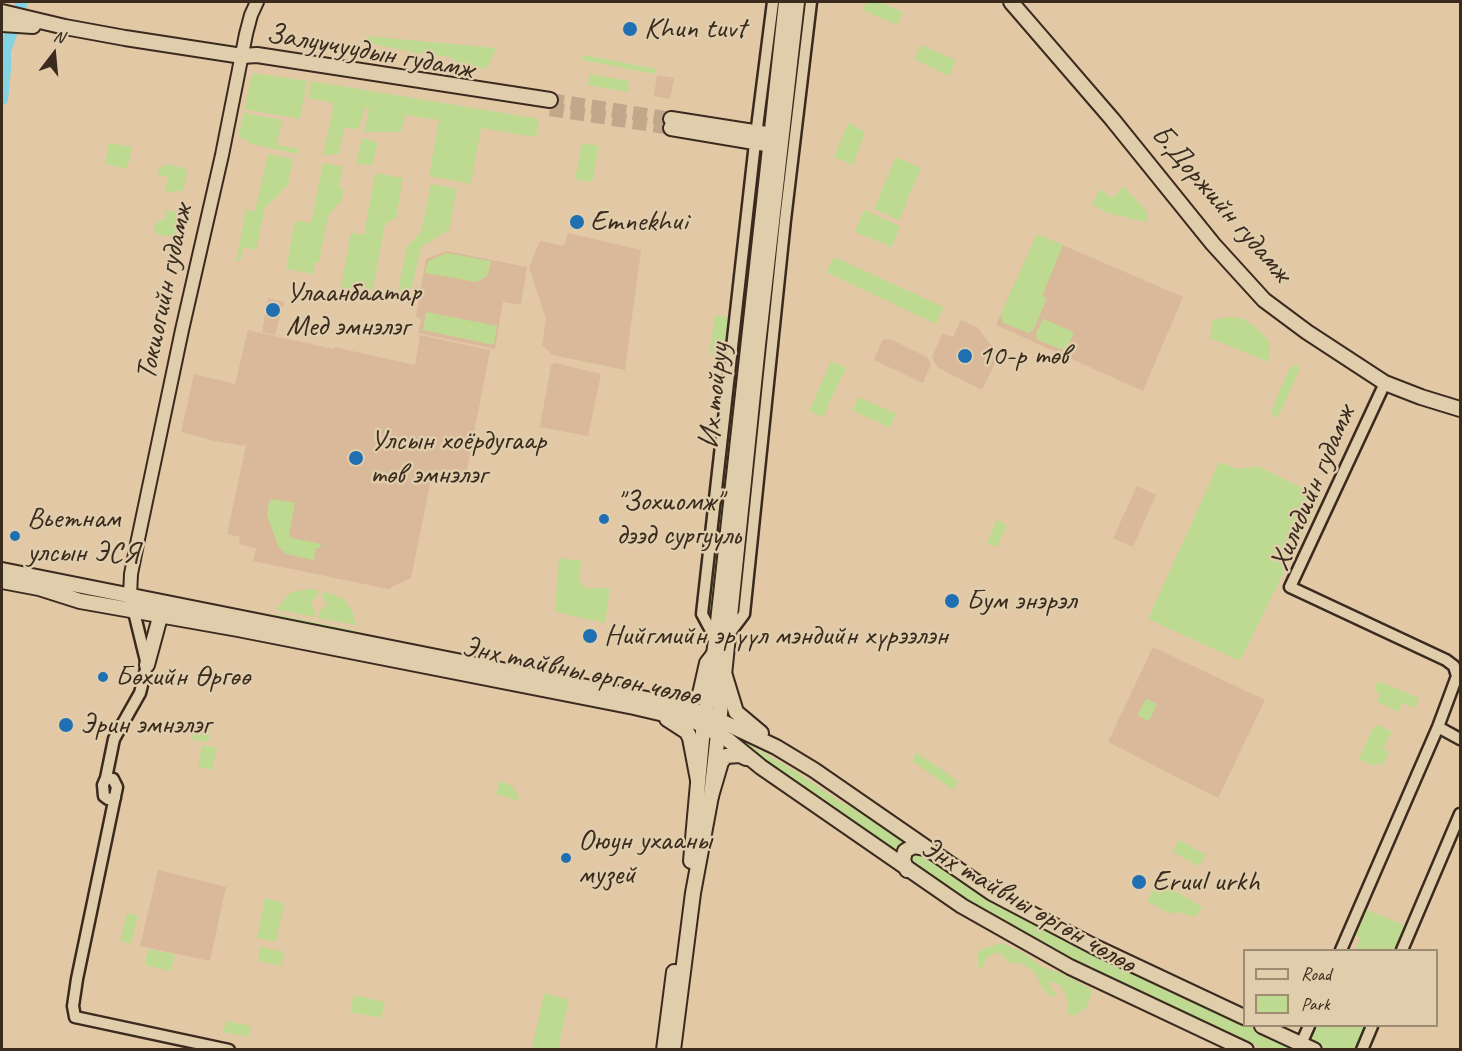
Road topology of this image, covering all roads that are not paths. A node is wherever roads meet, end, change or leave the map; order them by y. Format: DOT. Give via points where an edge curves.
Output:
graph roads {
  1 [pos="257,2"];
  2 [pos="773,2"];
  3 [pos="786,2"];
  4 [pos="797,2"];
  5 [pos="811,2"];
  6 [pos="1011,2"];
  7 [pos="2,12"];
  8 [pos="2,24"];
  9 [pos="65,27"];
  10 [pos="242,56"];
  11 [pos="550,104"];
  12 [pos="671,123"];
  13 [pos="755,138"];
  14 [pos="775,141"];
  15 [pos="1385,383"];
  16 [pos="1461,409"];
  17 [pos="2,570"];
  18 [pos="2,581"];
  19 [pos="130,596"];
  20 [pos="134,612"];
  21 [pos="160,617"];
  22 [pos="729,634"];
  23 [pos="715,647"];
  24 [pos="147,665"];
  25 [pos="725,676"];
  26 [pos="673,705"];
  27 [pos="634,707"];
  28 [pos="705,720"];
  29 [pos="719,727"];
  30 [pos="1438,728"];
  31 [pos="1461,739"];
  32 [pos="776,747"];
  33 [pos="761,766"];
  34 [pos="698,780"];
  35 [pos="711,796"];
  36 [pos="1461,814"];
  37 [pos="899,830"];
  38 [pos="929,850"];
  39 [pos="881,851"];
  40 [pos="907,870"];
  41 [pos="1342,949"];
  42 [pos="1403,949"];
  43 [pos="1243,1016"];
  44 [pos="1264,1027"];
  45 [pos="1309,1027"];
  46 [pos="1372,1027"];
  47 [pos="1307,1047"];
  48 [pos="229,1050"];
  49 [pos="664,1050"];
  50 [pos="673,1050"];
  51 [pos="1246,1050"];
  52 [pos="1362,1050"];
  1 -- 10 [label="main road, Токиогийн гудамж"];
  2 -- 13 [label="street"];
  3 -- 14 [label="main road, Их тойруу"];
  4 -- 14 [label="main road, Их тойруу"];
  5 -- 22 [label="street" via="744,614"];
  6 -- 15 [label="main road, Б.Доржийн гудамж" via="1250,287 1307,332"];
  7 -- 9 [label="main road"];
  8 -- 9 [label="main road"];
  9 -- 10 [label="main road, Залуучуудын гудамж"];
  10 -- 11 [label="main road, Залуучуудын гудамж" via="257,55"];
  10 -- 19 [label="main road, Токиогийн гудамж" via="136,549"];
  12 -- 13 [label="main road"];
  13 -- 14 [label="main road"];
  13 -- 23 [label="street" via="702,614"];
  14 -- 22 [label="main road, Их тойруу"];
  14 -- 23 [label="main road, Их тойруу"];
  15 -- 16 [label="main road, Б.Доржийн гудамж"];
  15 -- 30 [label="street, Хилчдийн гудамж" via="1290,587 1454,666 1457,676"];
  17 -- 19 [label="main road, Энх тайвны өргөн чөлөө"];
  18 -- 20 [label="main road, Энх тайвны өргөн чөлөө"];
  19 -- 20 [label="main road, Токиогийн гудамж"];
  19 -- 26 [label="main road, Энх тайвны өргөн чөлөө"];
  20 -- 21 [label="main road, Энх тайвны өргөн чөлөө"];
  20 -- 24 [label="street"];
  21 -- 24 [label="main road"];
  21 -- 27 [label="main road, Энх тайвны өргөн чөлөө"];
  22 -- 25 [label="main road, Их тойруу"];
  23 -- 26 [label="main road" via="700,694"];
  23 -- 28 [label="main road, Их тойруу"];
  24 -- 48 [label="street" via="140,693 114,739 106,778 117,784 77,980 75,1017"];
  25 -- 29 [label="main road, Их тойруу"];
  25 -- 32 [label="main road" via="736,712"];
  26 -- 28 [label="main road, Энх тайвны өргөн чөлөө"];
  27 -- 28 [label="main road, Энх тайвны өргөн чөлөө"];
  27 -- 34 [label="main road" via="669,720 687,732"];
  28 -- 29 [label="main road, Энх тайвны өргөн чөлөө"];
  28 -- 34 [label="main road, Их тойруу"];
  29 -- 32 [label="main road, Энх тайвны өргөн чөлөө"];
  29 -- 33 [label="main road, Энх тайвны өргөн чөлөө"];
  29 -- 35 [label="main road, Их тойруу"];
  30 -- 31 [label="street"];
  30 -- 41 [label="street"];
  32 -- 37 [label="main road, Энх тайвны өргөн чөлөө"];
  33 -- 35 [label="main road" via="740,755 726,756"];
  33 -- 39 [label="main road, Энх тайвны өргөн чөлөө"];
  34 -- 49 [label="main road, Их тойруу"];
  35 -- 50 [label="main road" via="694,887"];
  36 -- 42 [label="street"];
  37 -- 38 [label="main road, Энх тайвны өргөн чөлөө"];
  37 -- 39 [label="main road" via="904,840 902,849"];
  38 -- 40 [label="main road" via="917,846 907,849 903,858"];
  38 -- 43 [label="main road, Энх тайвны өргөн чөлөө" via="1031,915"];
  39 -- 40 [label="main road, Энх тайвны өргөн чөлөө"];
  40 -- 51 [label="main road, Энх тайвны өргөн чөлөө" via="1070,967"];
  44 -- 47 [label="main road"];
  45 -- 47 [label="street"];
  46 -- 52 [label="street"];
}
